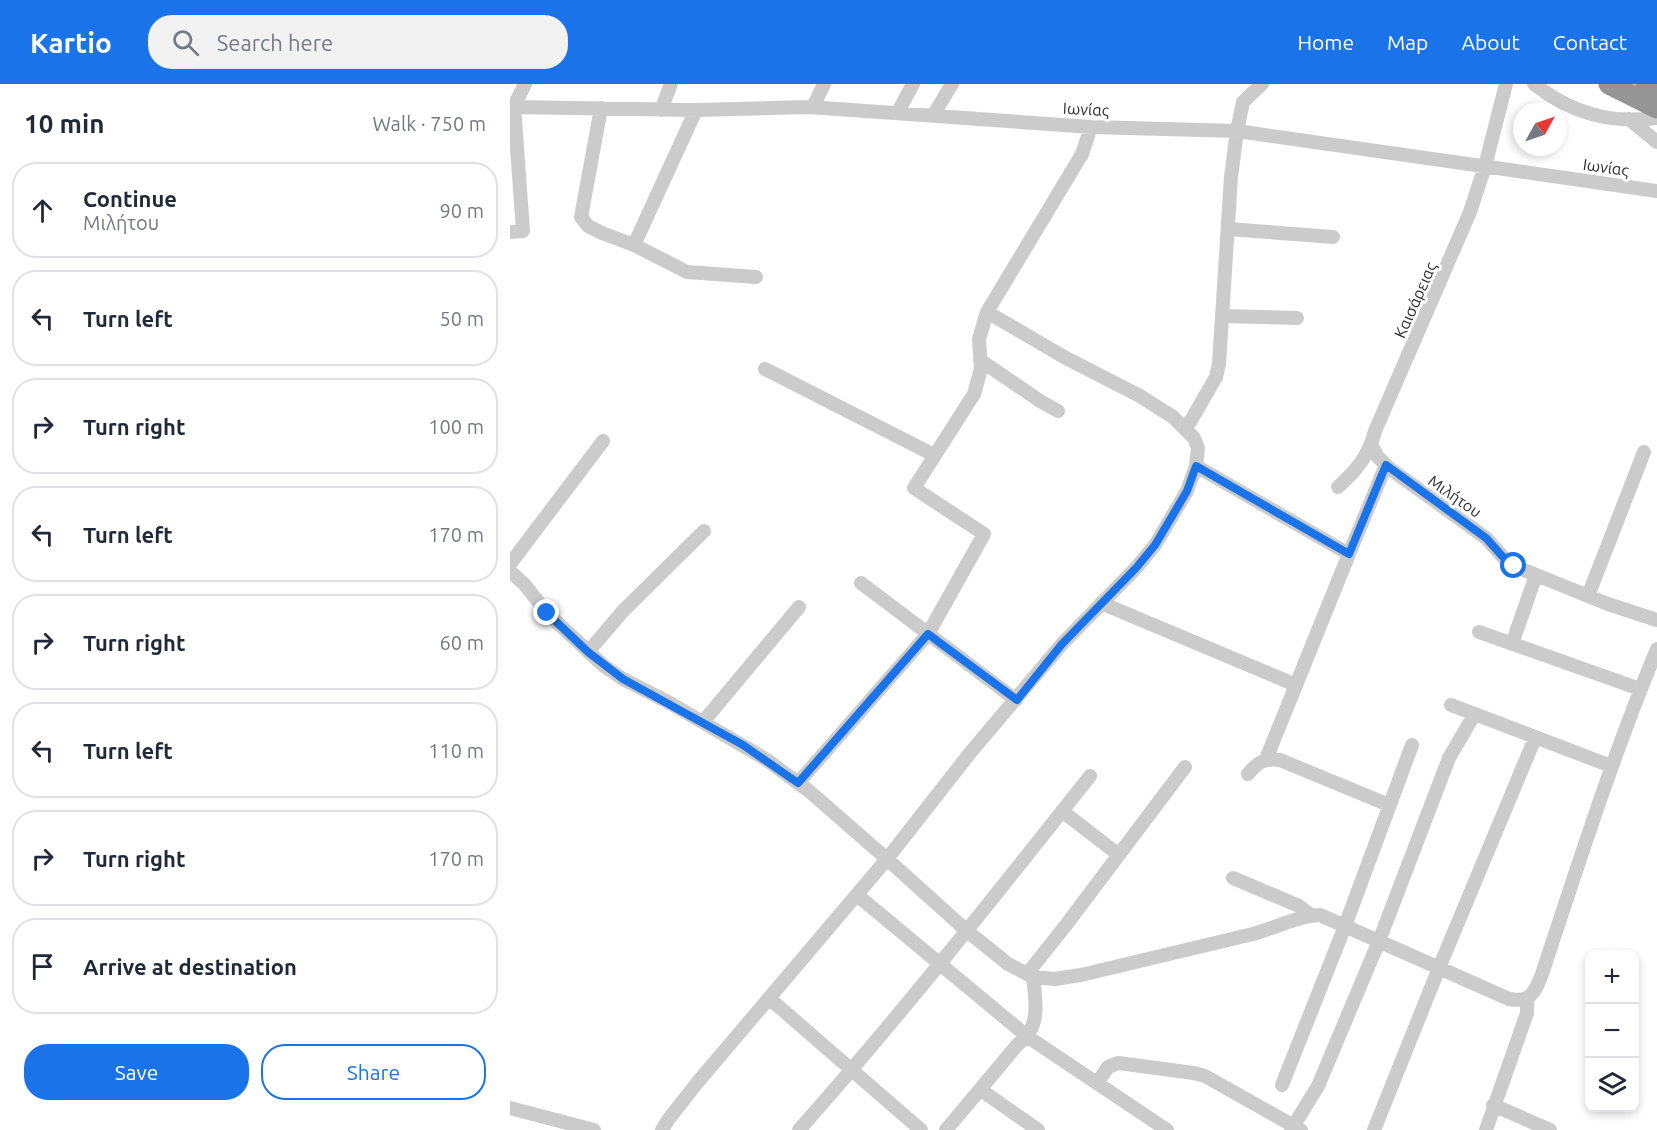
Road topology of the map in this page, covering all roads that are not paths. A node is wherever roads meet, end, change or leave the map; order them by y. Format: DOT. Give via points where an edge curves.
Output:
graph roads {
  1 [pos="525,84"];
  2 [pos="671,84"];
  3 [pos="824,84"];
  4 [pos="914,84"];
  5 [pos="952,84"];
  6 [pos="1262,84"];
  7 [pos="1506,84"];
  8 [pos="1534,84"];
  9 [pos="1609,84"];
  10 [pos="1646,84"];
  11 [pos="1657,90"];
  12 [pos="512,106"];
  13 [pos="813,107"];
  14 [pos="601,108"];
  15 [pos="1657,108"];
  16 [pos="661,110"];
  17 [pos="696,110"];
  18 [pos="898,112"];
  19 [pos="934,114"];
  20 [pos="1657,118"];
  21 [pos="1629,119"];
  22 [pos="1091,127"];
  23 [pos="1237,131"];
  24 [pos="1657,142"];
  25 [pos="1485,166"];
  26 [pos="1657,191"];
  27 [pos="1228,229"];
  28 [pos="510,232"];
  29 [pos="1333,237"];
  30 [pos="634,245"];
  31 [pos="756,277"];
  32 [pos="987,312"];
  33 [pos="1222,316"];
  34 [pos="1298,318"];
  35 [pos="980,360"];
  36 [pos="765,369"];
  37 [pos="1058,411"];
  38 [pos="1186,429"];
  39 [pos="603,441"];
  40 [pos="1372,446"];
  41 [pos="1644,452"];
  42 [pos="934,455"];
  43 [pos="1386,465"];
  44 [pos="1196,466"];
  45 [pos="1338,487"];
  46 [pos="704,531"];
  47 [pos="1349,554"];
  48 [pos="510,564"];
  49 [pos="510,571"];
  50 [pos="1536,575"];
  51 [pos="861,583"];
  52 [pos="1588,596"];
  53 [pos="1101,603"];
  54 [pos="799,607"];
  55 [pos="1657,620"];
  56 [pos="1479,632"];
  57 [pos="928,634"];
  58 [pos="1512,644"];
  59 [pos="1657,649"];
  60 [pos="588,652"];
  61 [pos="1296,686"];
  62 [pos="1640,689"];
  63 [pos="1017,700"];
  64 [pos="1451,705"];
  65 [pos="1474,715"];
  66 [pos="703,722"];
  67 [pos="1535,738"];
  68 [pos="1412,745"];
  69 [pos="1266,759"];
  70 [pos="1611,766"];
  71 [pos="1185,767"];
  72 [pos="1248,774"];
  73 [pos="1090,776"];
  74 [pos="798,783"];
  75 [pos="1389,805"];
  76 [pos="1062,811"];
  77 [pos="1119,855"];
  78 [pos="887,858"];
  79 [pos="1233,878"];
  80 [pos="857,895"];
  81 [pos="1312,916"];
  82 [pos="1345,926"];
  83 [pos="967,931"];
  84 [pos="1379,941"];
  85 [pos="940,965"];
  86 [pos="1438,968"];
  87 [pos="1030,976"];
  88 [pos="770,999"];
  89 [pos="1527,999"];
  90 [pos="1028,1037"];
  91 [pos="852,1070"];
  92 [pos="1096,1083"];
  93 [pos="1282,1085"];
  94 [pos="981,1090"];
  95 [pos="1493,1106"];
  96 [pos="510,1108"];
  97 [pos="1295,1129"];
  98 [pos="594,1130"];
  99 [pos="662,1130"];
  100 [pos="799,1130"];
  101 [pos="921,1130"];
  102 [pos="945,1130"];
  103 [pos="1038,1130"];
  104 [pos="1167,1130"];
  105 [pos="1374,1130"];
  106 [pos="1486,1130"];
  107 [pos="1550,1130"];
  1 -- 12 [label="street"];
  2 -- 16 [label="street"];
  3 -- 13 [label="street"];
  4 -- 18 [label="street"];
  5 -- 19 [label="street"];
  6 -- 23 [label="street" via="1243,102"];
  7 -- 25 [label="street, Καισάρειας"];
  8 -- 21 [label="street" via="1582,112"];
  9 -- 15 [label="highway"];
  10 -- 11 [label="highway"];
  12 -- 14 [label="street, Ιωνίας"];
  12 -- 28 [label="street" via="523,231"];
  13 -- 17 [label="street, Ιωνίας"];
  13 -- 18 [label="street, Ιωνίας"];
  14 -- 16 [label="street, Ιωνίας"];
  14 -- 30 [label="street" via="581,217 588,226"];
  16 -- 17 [label="street, Ιωνίας"];
  17 -- 30 [label="street"];
  18 -- 19 [label="street, Ιωνίας"];
  19 -- 22 [label="street, Ιωνίας"];
  20 -- 21 [label="street"];
  21 -- 24 [label="street"];
  22 -- 23 [label="street, Ιωνίας"];
  22 -- 32 [label="street" via="1082,154"];
  23 -- 25 [label="street, Ιωνίας"];
  23 -- 27 [label="street"];
  25 -- 26 [label="street, Ιωνίας"];
  25 -- 40 [label="street, Καισάρειας" via="1459,241 1375,431"];
  27 -- 29 [label="street"];
  27 -- 33 [label="street"];
  30 -- 31 [label="street" via="687,272"];
  32 -- 35 [label="street" via="979,339"];
  32 -- 38 [label="street" via="1140,396"];
  33 -- 34 [label="street"];
  33 -- 38 [label="street" via="1216,377"];
  35 -- 37 [label="street"];
  35 -- 42 [label="street" via="974,394"];
  36 -- 42 [label="street"];
  38 -- 44 [label="street" via="1198,448"];
  39 -- 48 [label="street"];
  40 -- 43 [label="street, Μιλήτου"];
  40 -- 45 [label="street, Καισάρειας" via="1357,471"];
  41 -- 52 [label="street"];
  42 -- 57 [label="street" via="914,488 984,534"];
  43 -- 47 [label="street"];
  43 -- 50 [label="street, Μιλήτου" via="1486,538 1514,566"];
  44 -- 47 [label="street"];
  44 -- 53 [label="street" via="1187,491 1155,545"];
  46 -- 60 [label="street" via="623,611"];
  47 -- 61 [label="street"];
  49 -- 60 [label="street"];
  50 -- 52 [label="street, Μιλήτου"];
  50 -- 58 [label="street"];
  51 -- 57 [label="street"];
  52 -- 55 [label="street, Μιλήτου"];
  53 -- 61 [label="street"];
  53 -- 63 [label="street"];
  54 -- 66 [label="street"];
  56 -- 58 [label="street"];
  57 -- 63 [label="street"];
  57 -- 74 [label="street"];
  58 -- 62 [label="street"];
  59 -- 62 [label="street"];
  60 -- 66 [label="street" via="623,679"];
  61 -- 69 [label="street"];
  62 -- 70 [label="street"];
  63 -- 78 [label="street"];
  64 -- 65 [label="street"];
  65 -- 67 [label="street"];
  65 -- 84 [label="street" via="1449,758"];
  66 -- 74 [label="street"];
  67 -- 70 [label="street"];
  67 -- 86 [label="street"];
  68 -- 75 [label="street"];
  69 -- 72 [label="street"];
  69 -- 75 [label="street" via="1280,760"];
  70 -- 89 [label="street" via="1542,974"];
  71 -- 77 [label="street"];
  73 -- 76 [label="street"];
  74 -- 78 [label="street"];
  75 -- 82 [label="street"];
  76 -- 77 [label="street"];
  76 -- 83 [label="street"];
  77 -- 87 [label="street"];
  78 -- 80 [label="street"];
  78 -- 83 [label="street"];
  79 -- 81 [label="street" via="1299,906"];
  80 -- 85 [label="street"];
  80 -- 88 [label="street"];
  81 -- 82 [label="street" via="1320,915"];
  81 -- 87 [label="street" via="1081,975 1055,979"];
  82 -- 84 [label="street"];
  82 -- 93 [label="street"];
  83 -- 85 [label="street"];
  83 -- 87 [label="street" via="1008,964"];
  84 -- 86 [label="street"];
  84 -- 97 [label="street"];
  85 -- 90 [label="street"];
  85 -- 91 [label="street"];
  86 -- 89 [label="street" via="1509,999"];
  86 -- 105 [label="street"];
  87 -- 90 [label="street" via="1037,1014"];
  88 -- 91 [label="street"];
  88 -- 99 [label="street"];
  89 -- 95 [label="street" via="1527,1013"];
  90 -- 92 [label="street"];
  90 -- 94 [label="street"];
  91 -- 100 [label="street"];
  91 -- 101 [label="street"];
  92 -- 97 [label="street" via="1108,1067 1118,1063 1194,1073 1206,1076"];
  92 -- 104 [label="street"];
  94 -- 102 [label="street"];
  94 -- 103 [label="street"];
  95 -- 106 [label="street"];
  95 -- 107 [label="street"];
  96 -- 98 [label="street"];
}
